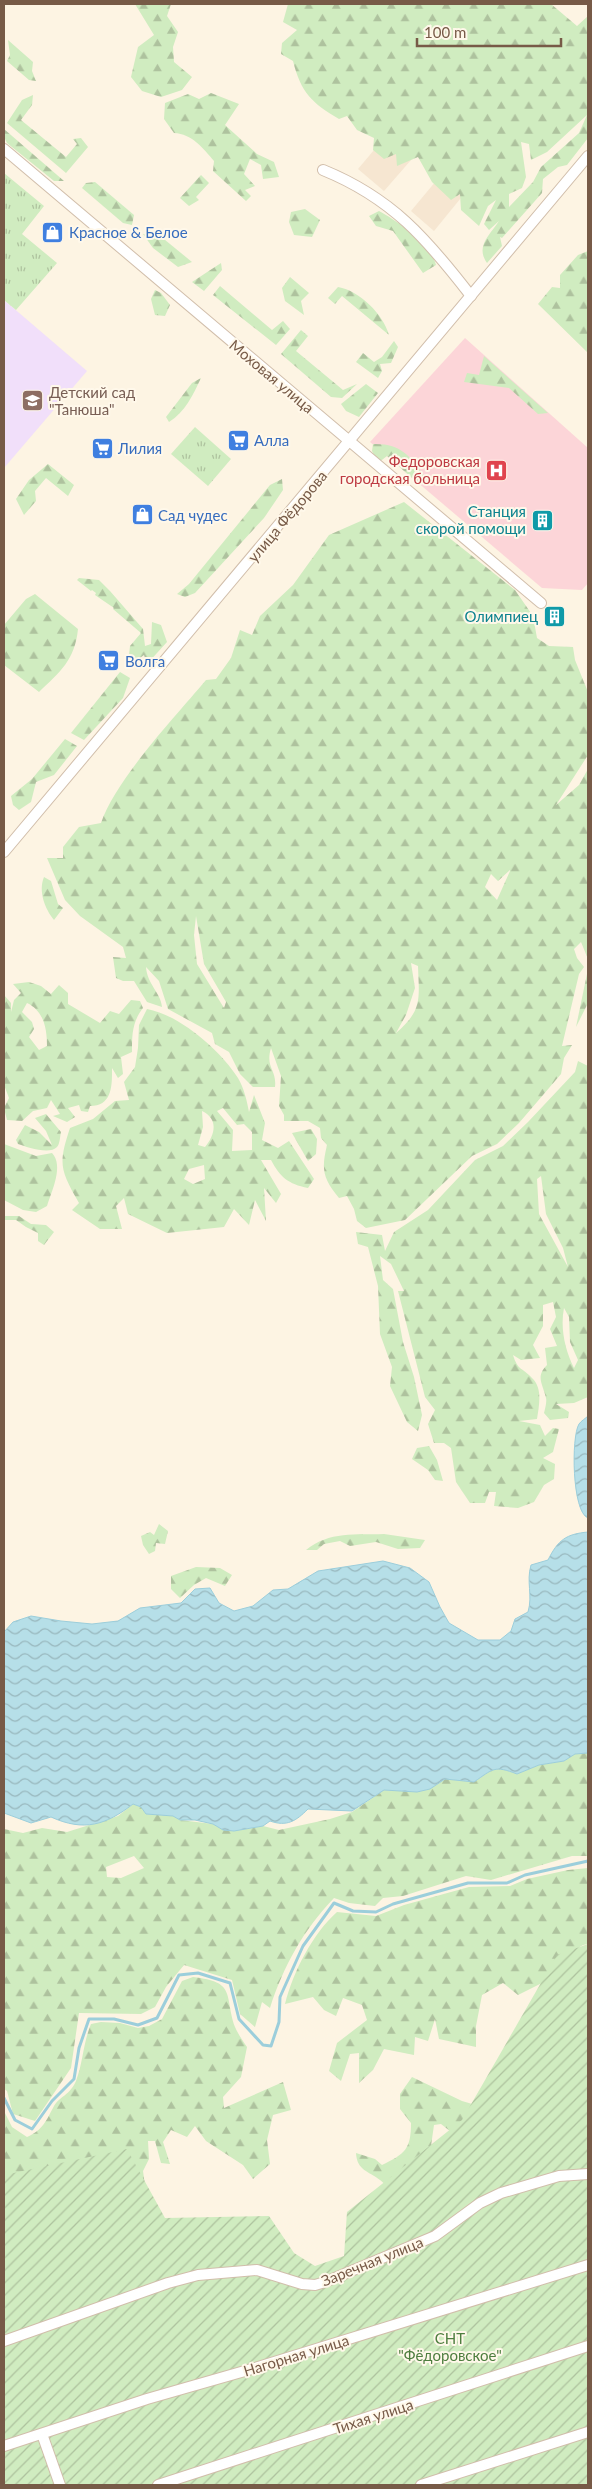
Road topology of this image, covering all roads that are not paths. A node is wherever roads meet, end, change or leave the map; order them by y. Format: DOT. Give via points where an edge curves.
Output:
graph roads {
  1 [pos="4,149"];
  2 [pos="588,156"];
  3 [pos="324,170"];
  4 [pos="472,296"];
  5 [pos="350,442"];
  6 [pos="541,603"];
  7 [pos="4,852"];
  8 [pos="588,2176"];
  9 [pos="588,2265"];
  10 [pos="4,2341"];
  11 [pos="588,2346"];
  12 [pos="588,2432"];
  13 [pos="42,2434"];
  14 [pos="4,2446"];
  15 [pos="60,2485"];
  16 [pos="158,2485"];
  17 [pos="421,2485"];
  1 -- 5 [label="street, Моховая улица"];
  2 -- 4 [label="street, улица Фёдорова"];
  3 -- 4 [label="street" via="350,181 386,204 433,246"];
  4 -- 5 [label="street, улица Фёдорова"];
  5 -- 6 [label="street, Моховая улица"];
  5 -- 7 [label="street, улица Фёдорова"];
  8 -- 10 [label="street, Заречная улица" via="559,2176 501,2193 480,2203 435,2236 315,2285 257,2270 198,2275"];
  9 -- 13 [label="street, Нагорная улица"];
  11 -- 16 [label="street, Тихая улица"];
  12 -- 17 [label="street"];
  13 -- 14 [label="street, Нагорная улица"];
  13 -- 15 [label="street"];
}
